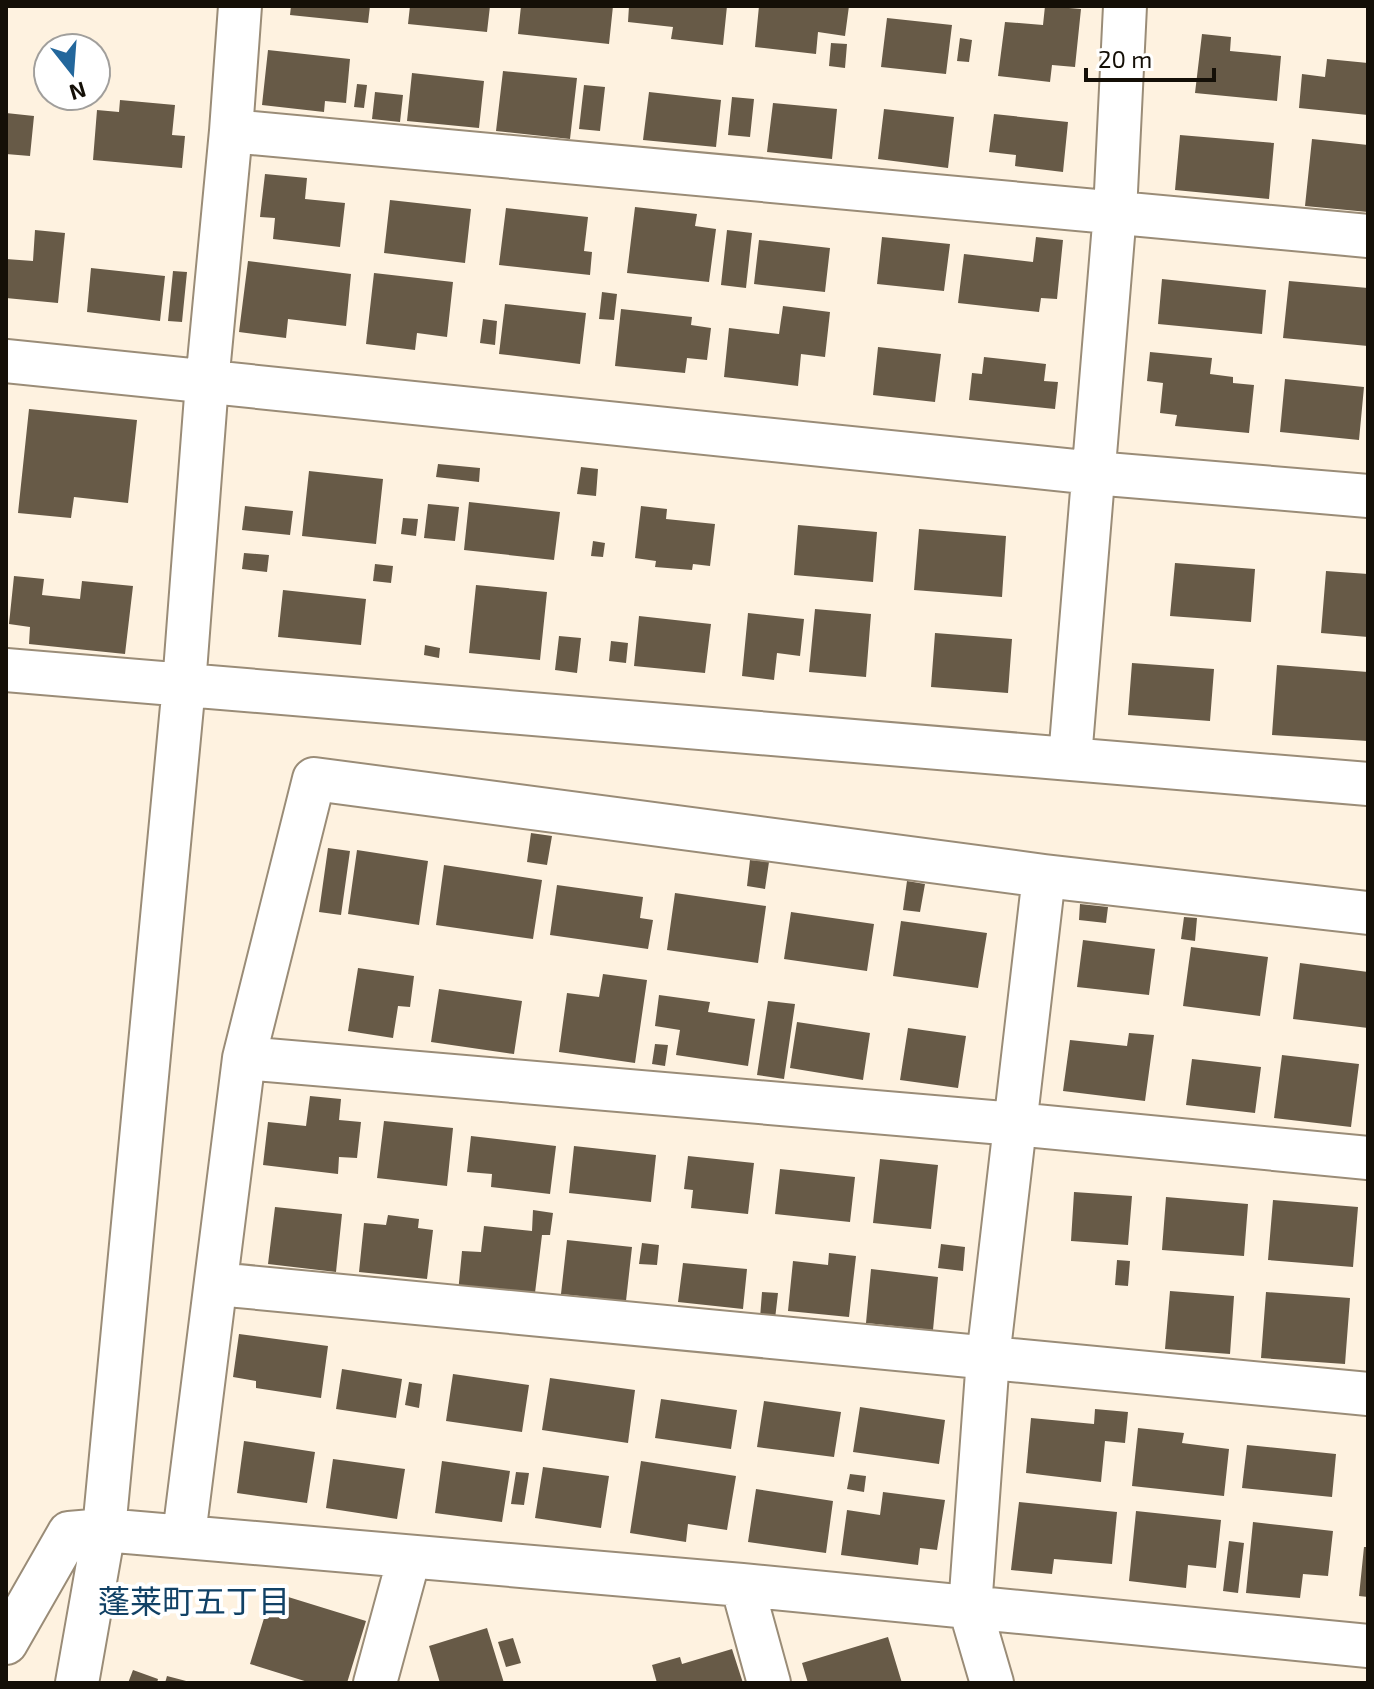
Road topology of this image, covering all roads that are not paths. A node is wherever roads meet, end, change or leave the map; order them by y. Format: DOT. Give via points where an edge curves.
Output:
graph roads {
  1 [pos="240,6"];
  2 [pos="1125,6"];
  3 [pos="231,131"];
  4 [pos="1115,212"];
  5 [pos="1368,236"];
  6 [pos="6,361"];
  7 [pos="207,383"];
  8 [pos="1094,473"];
  9 [pos="1368,496"];
  10 [pos="6,670"];
  11 [pos="184,685"];
  12 [pos="1070,758"];
  13 [pos="1368,784"];
  14 [pos="1044,876"];
  15 [pos="1368,913"];
  16 [pos="244,1058"];
  17 [pos="1015,1124"];
  18 [pos="1368,1158"];
  19 [pos="217,1284"];
  20 [pos="988,1358"];
  21 [pos="1368,1394"];
  22 [pos="104,1530"];
  23 [pos="184,1535"];
  24 [pos="409,1558"];
  25 [pos="742,1585"];
  26 [pos="970,1608"];
  27 [pos="6,1643"];
  28 [pos="1368,1646"];
  29 [pos="77,1683"];
  30 [pos="375,1683"];
  31 [pos="769,1683"];
  32 [pos="992,1683"];
  1 -- 3 [label="street"];
  2 -- 4 [label="street"];
  3 -- 4 [label="street"];
  3 -- 7 [label="street"];
  4 -- 5 [label="street"];
  4 -- 8 [label="street"];
  6 -- 7 [label="street"];
  7 -- 8 [label="street"];
  7 -- 11 [label="street"];
  8 -- 9 [label="street"];
  8 -- 12 [label="street"];
  10 -- 11 [label="street"];
  11 -- 12 [label="street"];
  11 -- 22 [label="street"];
  12 -- 13 [label="street"];
  14 -- 15 [label="street"];
  14 -- 16 [label="street" via="314,779"];
  14 -- 17 [label="street"];
  16 -- 17 [label="street"];
  16 -- 19 [label="street"];
  17 -- 18 [label="street"];
  17 -- 20 [label="street"];
  19 -- 20 [label="street"];
  19 -- 23 [label="street"];
  20 -- 21 [label="street"];
  20 -- 26 [label="street"];
  22 -- 23 [label="street"];
  22 -- 27 [label="street" via="69,1533"];
  22 -- 29 [label="street"];
  23 -- 24 [label="street"];
  24 -- 25 [label="street"];
  24 -- 30 [label="street"];
  25 -- 26 [label="street"];
  25 -- 31 [label="street"];
  26 -- 28 [label="street"];
  26 -- 32 [label="street"];
}
